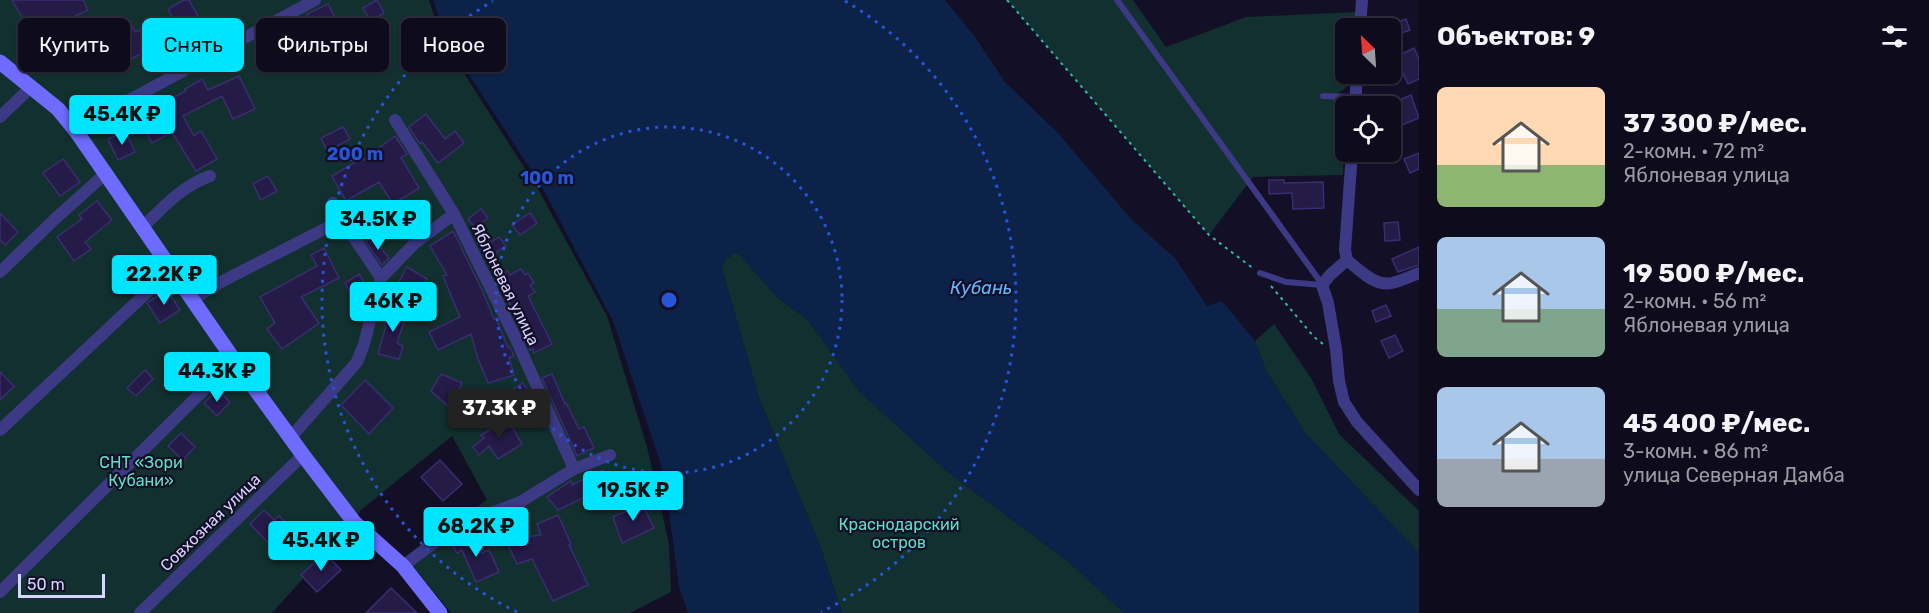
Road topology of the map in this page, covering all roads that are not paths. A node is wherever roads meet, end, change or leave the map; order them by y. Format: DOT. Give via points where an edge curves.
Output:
graph roads {
  1 [pos="315,0"];
  2 [pos="1117,0"];
  3 [pos="1362,0"];
  4 [pos="1361,18"];
  5 [pos="0,62"];
  6 [pos="31,87"];
  7 [pos="1323,96"];
  8 [pos="1335,98"];
  9 [pos="0,117"];
  10 [pos="395,120"];
  11 [pos="76,131"];
  12 [pos="1351,162"];
  13 [pos="105,174"];
  14 [pos="210,176"];
  15 [pos="333,203"];
  16 [pos="454,214"];
  17 [pos="342,220"];
  18 [pos="143,227"];
  19 [pos="1347,260"];
  20 [pos="172,269"];
  21 [pos="0,272"];
  22 [pos="1260,273"];
  23 [pos="1419,273"];
  24 [pos="381,278"];
  25 [pos="1322,285"];
  26 [pos="192,300"];
  27 [pos="234,360"];
  28 [pos="0,430"];
  29 [pos="291,437"];
  30 [pos="303,455"];
  31 [pos="610,455"];
  32 [pos="574,469"];
  33 [pos="1419,490"];
  34 [pos="403,566"];
  35 [pos="0,592"];
  36 [pos="433,610"];
  37 [pos="140,613"];
  1 -- 11 [label="street"];
  2 -- 25 [label="lane"];
  3 -- 4 [label="street"];
  5 -- 6 [label="street"];
  6 -- 9 [label="street"];
  6 -- 11 [label="street" via="58,109"];
  7 -- 8 [label="lane"];
  10 -- 16 [label="street, Яблоневая улица"];
  11 -- 13 [label="street"];
  12 -- 19 [label="street"];
  13 -- 18 [label="street"];
  13 -- 21 [label="street"];
  14 -- 18 [label="street" via="180,192"];
  15 -- 17 [label="street"];
  16 -- 24 [label="street" via="414,244"];
  16 -- 32 [label="street, Яблоневая улица"];
  17 -- 24 [label="street"];
  17 -- 26 [label="street"];
  18 -- 20 [label="street"];
  19 -- 23 [label="street" via="1381,283 1392,284"];
  19 -- 25 [label="street"];
  20 -- 26 [label="street"];
  20 -- 28 [label="street"];
  22 -- 25 [label="lane" via="1286,282"];
  24 -- 29 [label="street" via="357,362"];
  25 -- 33 [label="street" via="1344,402 1357,422"];
  26 -- 27 [label="street"];
  27 -- 29 [label="street"];
  27 -- 35 [label="street"];
  29 -- 30 [label="street"];
  30 -- 34 [label="street" via="354,522"];
  30 -- 37 [label="street, Совхозная улица"];
  31 -- 32 [label="street"];
  32 -- 34 [label="street" via="520,502 455,527"];
  34 -- 36 [label="street"];
}
